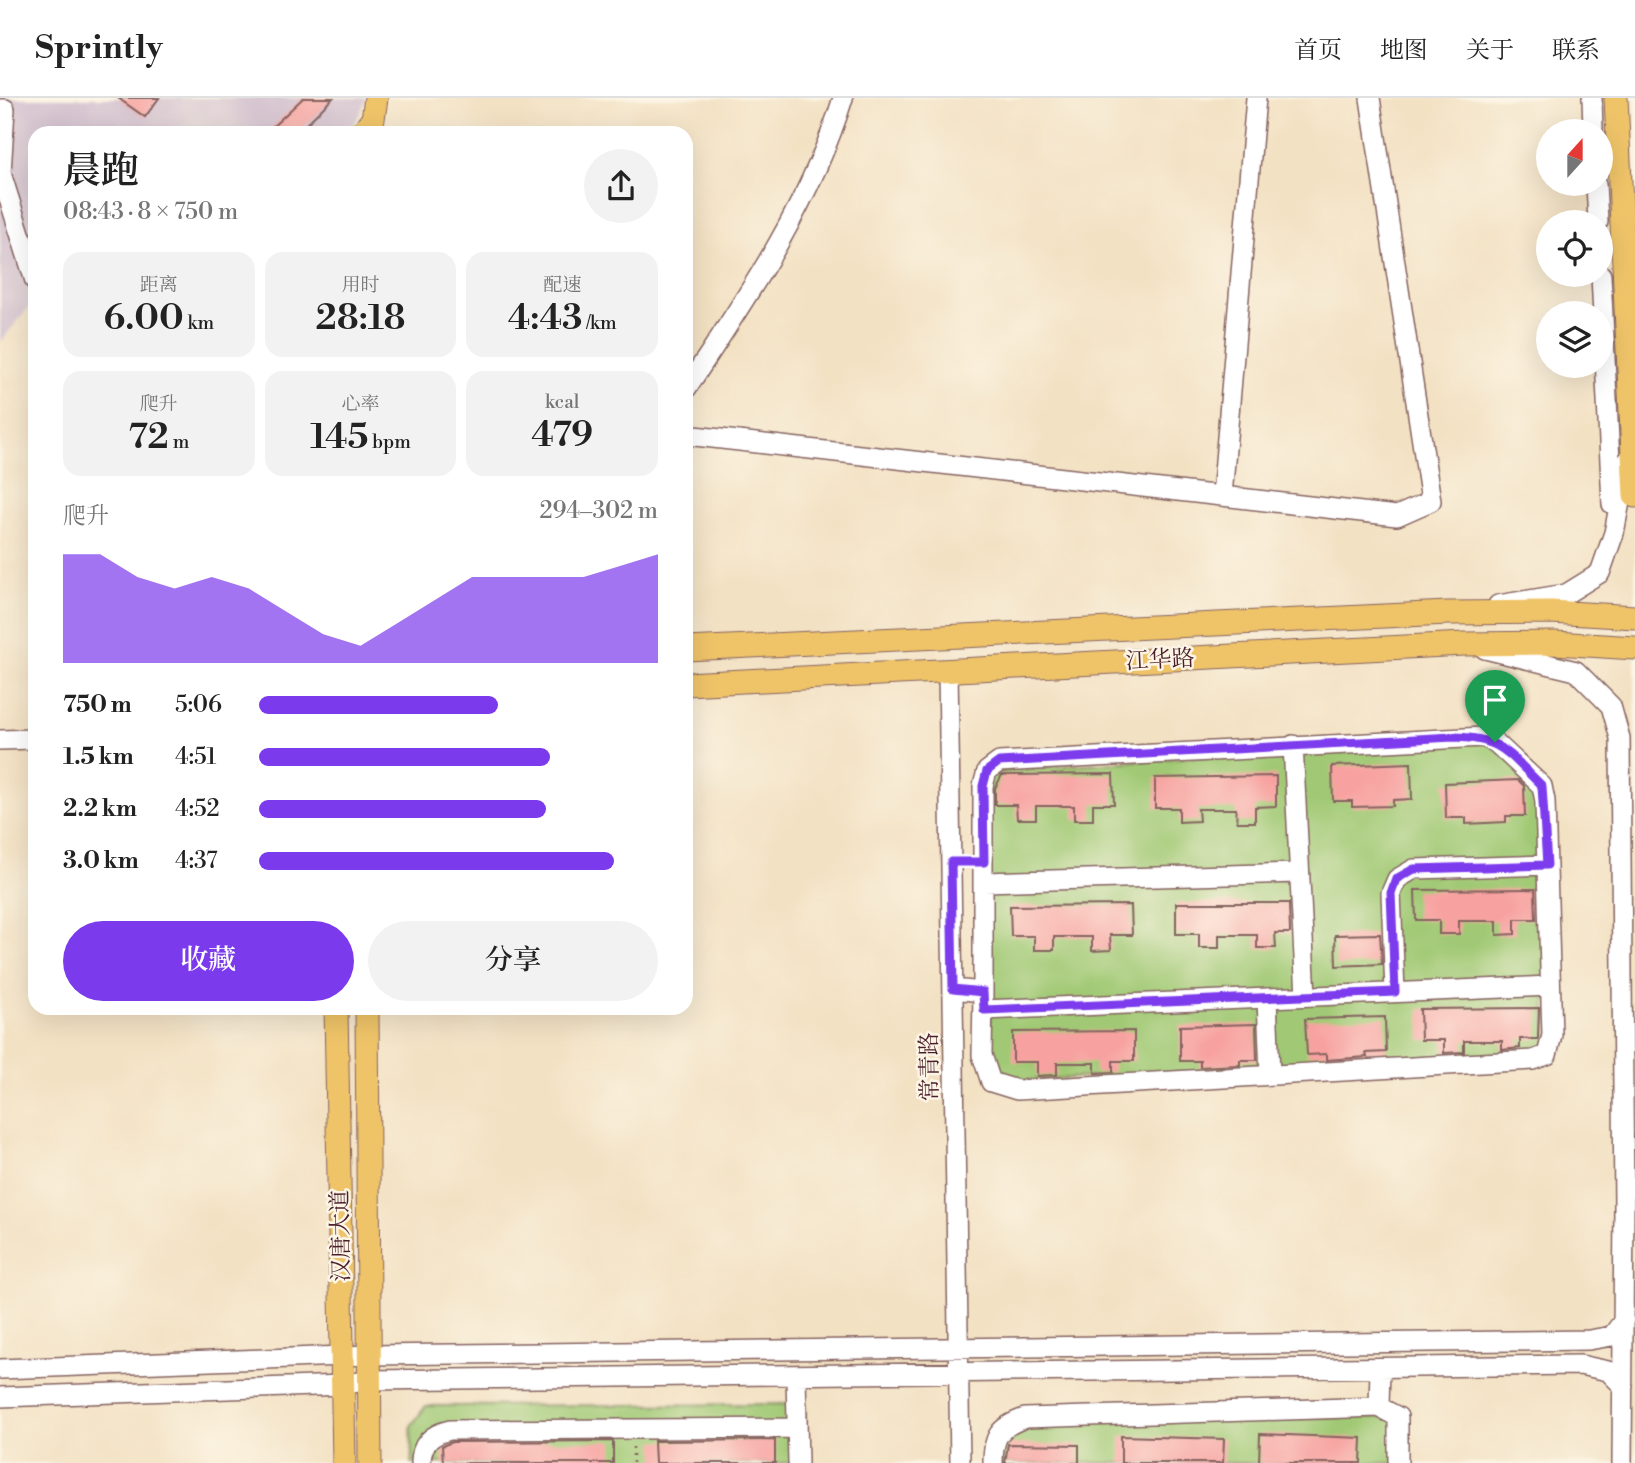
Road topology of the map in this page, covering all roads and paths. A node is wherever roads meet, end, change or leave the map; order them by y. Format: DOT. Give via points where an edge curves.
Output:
graph roads {
  1 [pos="376,98"];
  2 [pos="843,98"];
  3 [pos="1256,98"];
  4 [pos="1370,98"];
  5 [pos="1591,98"];
  6 [pos="1616,98"];
  7 [pos="0,109"];
  8 [pos="1592,119"];
  9 [pos="368,126"];
  10 [pos="28,259"];
  11 [pos="1602,287"];
  12 [pos="693,379"];
  13 [pos="693,436"];
  14 [pos="1633,439"];
  15 [pos="1222,496"];
  16 [pos="1635,496"];
  17 [pos="1614,533"];
  18 [pos="1448,613"];
  19 [pos="1635,617"];
  20 [pos="1464,644"];
  21 [pos="1635,648"];
  22 [pos="693,649"];
  23 [pos="948,670"];
  24 [pos="693,684"];
  25 [pos="28,739"];
  26 [pos="0,740"];
  27 [pos="1293,745"];
  28 [pos="1635,770"];
  29 [pos="1620,804"];
  30 [pos="951,862"];
  31 [pos="984,862"];
  32 [pos="1547,865"];
  33 [pos="1298,873"];
  34 [pos="984,882"];
  35 [pos="1550,986"];
  36 [pos="953,989"];
  37 [pos="1395,992"];
  38 [pos="1306,996"];
  39 [pos="1268,998"];
  40 [pos="984,1001"];
  41 [pos="336,1015"];
  42 [pos="367,1015"];
  43 [pos="1269,1076"];
  44 [pos="1635,1173"];
  45 [pos="1624,1206"];
  46 [pos="1623,1320"];
  47 [pos="958,1348"];
  48 [pos="369,1354"];
  49 [pos="342,1358"];
  50 [pos="1380,1367"];
  51 [pos="0,1369"];
  52 [pos="958,1374"];
  53 [pos="796,1376"];
  54 [pos="369,1380"];
  55 [pos="343,1385"];
  56 [pos="1623,1386"];
  57 [pos="0,1397"];
  58 [pos="1379,1407"];
  59 [pos="797,1428"];
  60 [pos="344,1463"];
  61 [pos="370,1463"];
  62 [pos="422,1463"];
  63 [pos="798,1463"];
  64 [pos="960,1463"];
  65 [pos="993,1463"];
  66 [pos="1398,1463"];
  67 [pos="1622,1463"];
  1 -- 9 [label="main road"];
  2 -- 12 [label="street" via="832,134 776,252"];
  3 -- 15 [label="street"];
  4 -- 15 [label="street" via="1430,501 1397,516"];
  5 -- 8 [label="street"];
  6 -- 14 [label="main road"];
  7 -- 10 [label="street" via="5,109 1,173"];
  11 -- 17 [label="street"];
  13 -- 15 [label="street"];
  14 -- 16 [label="main road"];
  14 -- 17 [label="street"];
  17 -- 18 [label="street" via="1600,573 1566,594"];
  18 -- 19 [label="main road, 江华路"];
  18 -- 22 [label="main road, 江华路"];
  20 -- 21 [label="main road, 江华路"];
  20 -- 23 [label="main road, 江华路"];
  20 -- 29 [label="street" via="1576,671 1611,706 1620,738"];
  23 -- 24 [label="main road, 江华路"];
  23 -- 30 [label="street, 常青路"];
  25 -- 26 [label="street"];
  27 -- 31 [label="street" via="999,762 987,771 983,786"];
  27 -- 32 [label="street" via="1453,737 1483,737 1495,742 1542,786"];
  27 -- 33 [label="street"];
  28 -- 29 [label="street"];
  29 -- 45 [label="street"];
  30 -- 31 [label="street"];
  30 -- 36 [label="street, 常青路"];
  31 -- 34 [label="street"];
  32 -- 35 [label="street"];
  32 -- 37 [label="street" via="1414,869 1396,879 1391,893"];
  33 -- 34 [label="street"];
  33 -- 38 [label="street"];
  34 -- 40 [label="street"];
  35 -- 37 [label="street"];
  35 -- 43 [label="street" via="1548,1055 1533,1060"];
  36 -- 40 [label="street"];
  36 -- 47 [label="street, 常青路"];
  37 -- 38 [label="street"];
  38 -- 39 [label="street"];
  39 -- 40 [label="street"];
  39 -- 43 [label="street"];
  40 -- 43 [label="street" via="982,1055 991,1082 1017,1090"];
  41 -- 49 [label="main road, 汉唐大道"];
  42 -- 48 [label="main road, 汉唐大道"];
  44 -- 45 [label="street"];
  45 -- 46 [label="street"];
  46 -- 47 [label="street" via="1612,1336 1589,1340"];
  46 -- 56 [label="street"];
  47 -- 48 [label="street"];
  47 -- 52 [label="street, 常青路"];
  48 -- 49 [label="street"];
  48 -- 54 [label="main road, 汉唐大道"];
  49 -- 51 [label="street"];
  49 -- 55 [label="main road, 汉唐大道"];
  50 -- 52 [label="street"];
  50 -- 56 [label="street" via="1580,1364 1608,1371"];
  50 -- 58 [label="street"];
  52 -- 53 [label="street"];
  52 -- 64 [label="street, 常青路"];
  53 -- 54 [label="street"];
  53 -- 59 [label="street"];
  54 -- 55 [label="street"];
  54 -- 61 [label="main road, 汉唐大道"];
  55 -- 57 [label="street"];
  55 -- 60 [label="main road, 汉唐大道"];
  56 -- 67 [label="street"];
  58 -- 65 [label="street" via="1025,1418 1007,1424 993,1442"];
  58 -- 66 [label="street" via="1398,1417"];
  59 -- 62 [label="street" via="450,1430 426,1442"];
  59 -- 63 [label="street"];
}
